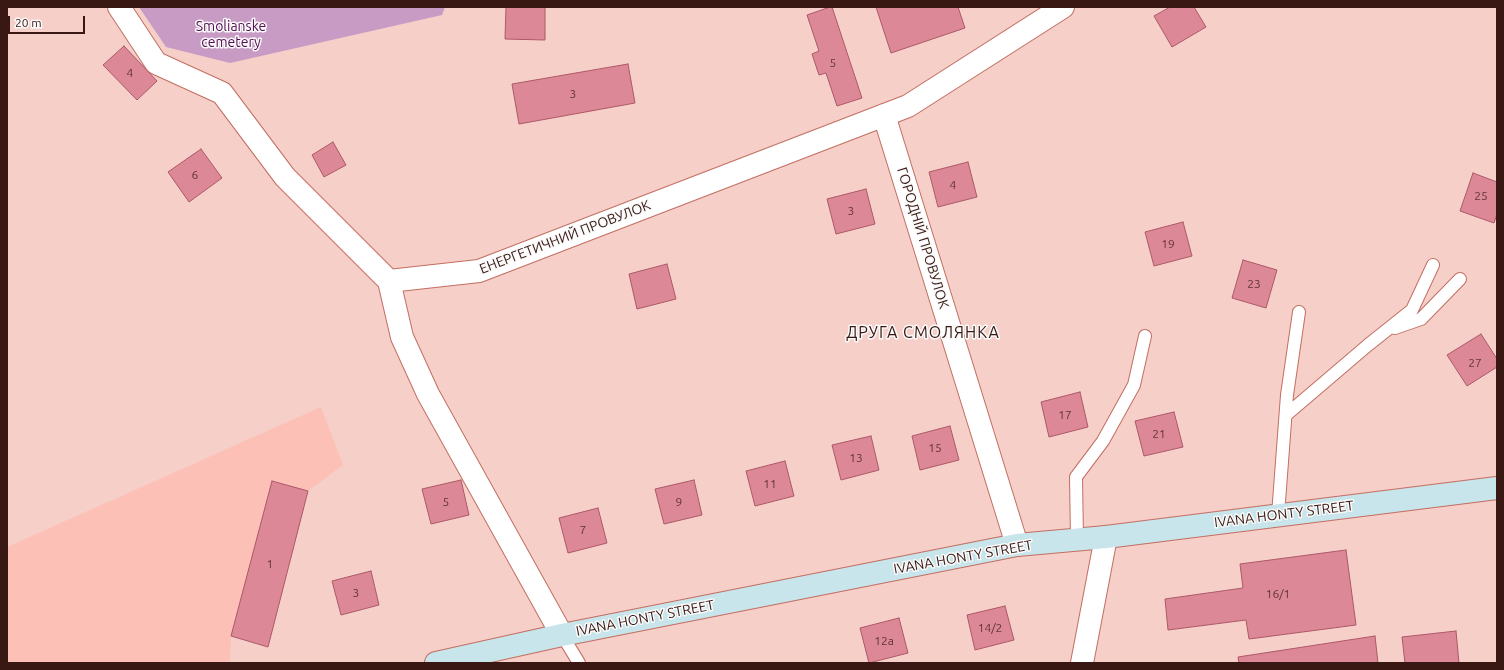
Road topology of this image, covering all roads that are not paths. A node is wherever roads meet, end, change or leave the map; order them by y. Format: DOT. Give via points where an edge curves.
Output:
graph roads {
  1 [pos="119,7"];
  2 [pos="1063,7"];
  3 [pos="884,115"];
  4 [pos="1433,265"];
  5 [pos="1460,279"];
  6 [pos="389,281"];
  7 [pos="1299,312"];
  8 [pos="1386,331"];
  9 [pos="1144,336"];
  10 [pos="1286,415"];
  11 [pos="1496,486"];
  12 [pos="1278,515"];
  13 [pos="1106,537"];
  14 [pos="1077,539"];
  15 [pos="1017,545"];
  16 [pos="562,635"];
  17 [pos="436,663"];
  18 [pos="579,663"];
  19 [pos="1082,663"];
  1 -- 6 [label="street" via="156,63 222,93 285,177"];
  2 -- 3 [label="street, ЕНЕРГЕТИЧНИЙ ПРОВУЛОК" via="908,106"];
  3 -- 6 [label="street, ЕНЕРГЕТИЧНИЙ ПРОВУЛОК" via="479,271"];
  3 -- 15 [label="street, ГОРОДНІЙ ПРОВУЛОК"];
  4 -- 8 [label="lane" via="1412,310"];
  5 -- 8 [label="lane" via="1421,319"];
  6 -- 16 [label="street" via="402,337 428,394"];
  7 -- 10 [label="lane"];
  8 -- 10 [label="lane"];
  9 -- 14 [label="lane" via="1134,385 1103,441 1076,477"];
  10 -- 12 [label="lane"];
  11 -- 12 [label="street, IVANA HONTY STREET"];
  12 -- 13 [label="street, IVANA HONTY STREET"];
  13 -- 14 [label="street, IVANA HONTY STREET"];
  13 -- 19 [label="street"];
  14 -- 15 [label="street, IVANA HONTY STREET"];
  15 -- 16 [label="street, IVANA HONTY STREET"];
  16 -- 17 [label="street, IVANA HONTY STREET"];
  16 -- 18 [label="lane"];
}
